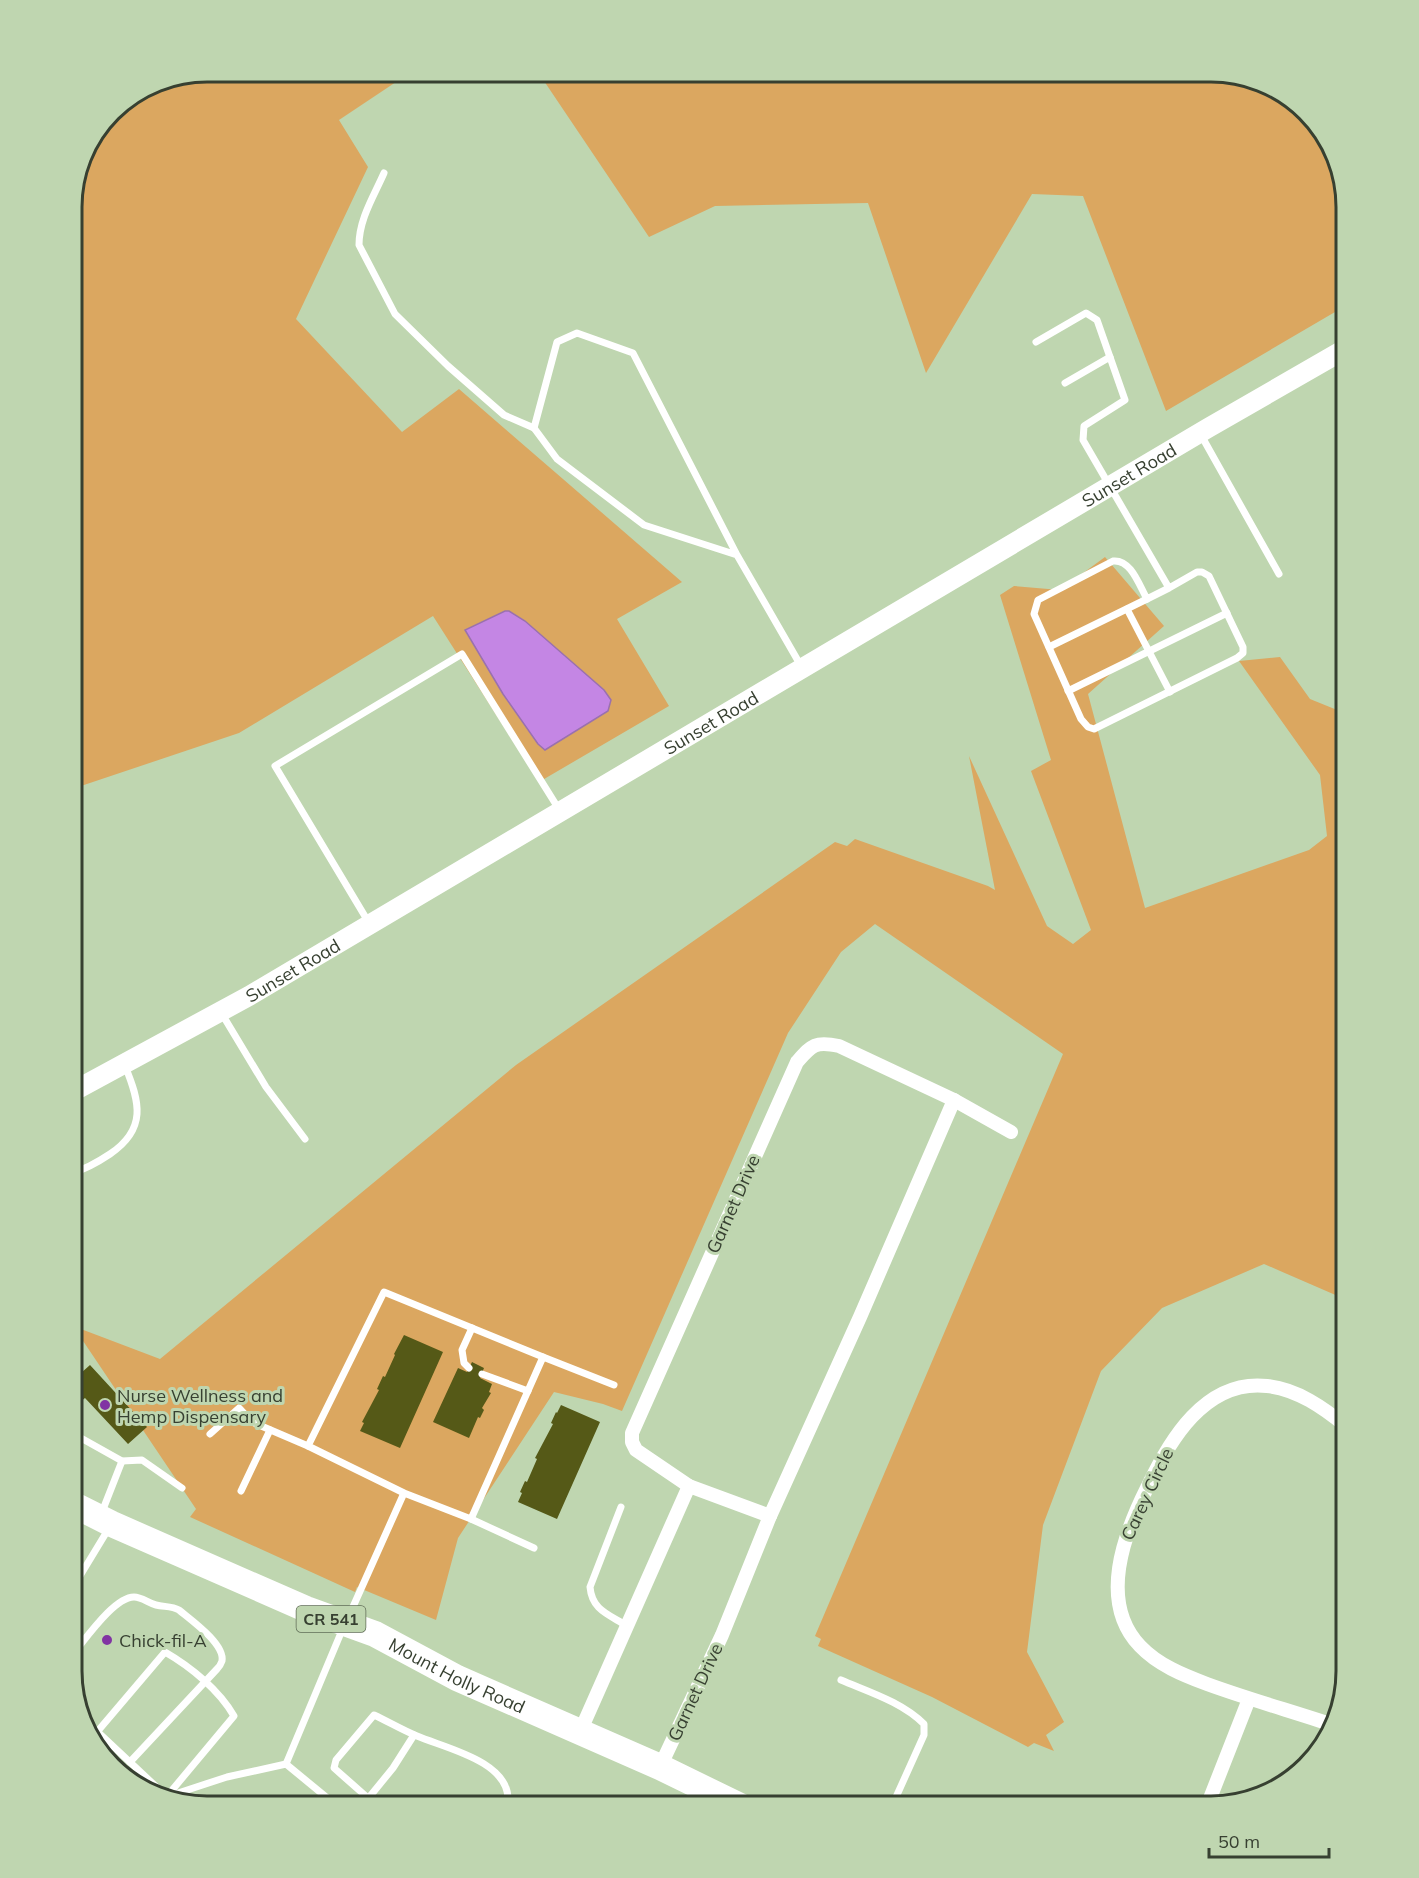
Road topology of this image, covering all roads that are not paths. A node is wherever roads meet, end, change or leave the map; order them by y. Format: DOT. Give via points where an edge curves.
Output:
graph roads {
  1 [pos="384,173"];
  2 [pos="1036,342"];
  3 [pos="1336,354"];
  4 [pos="1110,357"];
  5 [pos="1065,383"];
  6 [pos="534,428"];
  7 [pos="1200,433"];
  8 [pos="1110,486"];
  9 [pos="737,555"];
  10 [pos="1279,574"];
  11 [pos="1169,588"];
  12 [pos="1147,599"];
  13 [pos="1127,609"];
  14 [pos="1227,613"];
  15 [pos="1049,647"];
  16 [pos="1149,651"];
  17 [pos="802,668"];
  18 [pos="1068,691"];
  19 [pos="1170,692"];
  20 [pos="560,811"];
  21 [pos="369,923"];
  22 [pos="221,1011"];
  23 [pos="124,1064"];
  24 [pos="83,1086"];
  25 [pos="954,1100"];
  26 [pos="1011,1132"];
  27 [pos="305,1139"];
  28 [pos="83,1169"];
  29 [pos="472,1328"];
  30 [pos="543,1357"];
  31 [pos="469,1368"];
  32 [pos="482,1374"];
  33 [pos="614,1385"];
  34 [pos="528,1391"];
  35 [pos="1336,1419"];
  36 [pos="270,1430"];
  37 [pos="210,1434"];
  38 [pos="83,1439"];
  39 [pos="308,1446"];
  40 [pos="122,1461"];
  41 [pos="689,1486"];
  42 [pos="182,1488"];
  43 [pos="241,1491"];
  44 [pos="404,1493"];
  45 [pos="621,1507"];
  46 [pos="83,1510"];
  47 [pos="770,1516"];
  48 [pos="471,1519"];
  49 [pos="106,1521"];
  50 [pos="534,1548"];
  51 [pos="83,1567"];
  52 [pos="345,1624"];
  53 [pos="627,1626"];
  54 [pos="83,1643"];
  55 [pos="841,1680"];
  56 [pos="205,1683"];
  57 [pos="1249,1699"];
  58 [pos="1325,1723"];
  59 [pos="98,1731"];
  60 [pos="579,1732"];
  61 [pos="414,1735"];
  62 [pos="101,1736"];
  63 [pos="130,1762"];
  64 [pos="286,1764"];
  65 [pos="660,1767"];
  66 [pos="155,1784"];
  67 [pos="171,1790"];
  68 [pos="178,1792"];
  69 [pos="325,1796"];
  70 [pos="366,1796"];
  71 [pos="370,1796"];
  72 [pos="508,1796"];
  73 [pos="698,1796"];
  74 [pos="897,1796"];
  75 [pos="1212,1796"];
  1 -- 6 [label="lane" via="363,219 359,245 395,314 504,415"];
  2 -- 4 [label="lane" via="1086,313 1097,320"];
  3 -- 7 [label="street, Sunset Road"];
  4 -- 5 [label="lane"];
  4 -- 8 [label="lane" via="1125,400 1084,426 1083,440"];
  6 -- 9 [label="lane" via="557,459 644,525"];
  6 -- 9 [label="lane" via="558,342 577,333 633,353"];
  7 -- 8 [label="street, Sunset Road"];
  7 -- 10 [label="lane"];
  8 -- 11 [label="lane"];
  8 -- 17 [label="street, Sunset Road"];
  9 -- 17 [label="lane"];
  11 -- 12 [label="lane"];
  11 -- 14 [label="lane" via="1202,572 1209,576"];
  12 -- 13 [label="lane"];
  12 -- 15 [label="lane" via="1127,563 1113,561 1038,600 1034,614"];
  13 -- 15 [label="lane"];
  13 -- 16 [label="lane"];
  14 -- 16 [label="lane"];
  14 -- 19 [label="lane" via="1243,653"];
  15 -- 18 [label="lane"];
  16 -- 18 [label="lane"];
  16 -- 19 [label="lane"];
  17 -- 20 [label="street, Sunset Road"];
  18 -- 19 [label="lane" via="1082,719 1094,729"];
  20 -- 21 [label="street, Sunset Road"];
  20 -- 21 [label="lane" via="462,654 275,766"];
  21 -- 22 [label="street, Sunset Road"];
  22 -- 23 [label="street, Sunset Road"];
  22 -- 27 [label="lane" via="266,1087"];
  23 -- 24 [label="street, Sunset Road"];
  23 -- 28 [label="lane" via="138,1111 134,1129 124,1144"];
  25 -- 26 [label="street, Garnet Drive"];
  25 -- 41 [label="street, Garnet Drive" via="839,1046 810,1047 796,1062 632,1434 636,1450"];
  25 -- 47 [label="street, Garnet Drive"];
  29 -- 30 [label="lane"];
  29 -- 31 [label="lane" via="462,1350"];
  29 -- 39 [label="lane" via="384,1292"];
  30 -- 33 [label="lane"];
  30 -- 34 [label="lane"];
  32 -- 34 [label="lane"];
  34 -- 48 [label="lane"];
  35 -- 57 [label="street, Carey Circle" via="1284,1390 1266,1386 1231,1390 1200,1408 1176,1435 1126,1534 1119,1588 1122,1613 1133,1638 1153,1658 1176,1671"];
  36 -- 37 [label="lane" via="252,1422 239,1408"];
  36 -- 39 [label="lane"];
  36 -- 43 [label="lane"];
  38 -- 40 [label="lane"];
  39 -- 44 [label="lane"];
  40 -- 42 [label="lane" via="142,1460"];
  40 -- 49 [label="lane"];
  41 -- 47 [label="street, Garnet Drive"];
  41 -- 53 [label="street"];
  44 -- 48 [label="lane"];
  44 -- 52 [label="lane"];
  45 -- 53 [label="lane" via="590,1587 596,1607"];
  46 -- 49 [label="highway, Mount Holly Road / CR 541"];
  47 -- 65 [label="street, Garnet Drive" via="722,1635"];
  48 -- 50 [label="lane"];
  49 -- 51 [label="lane"];
  49 -- 52 [label="highway, Mount Holly Road / CR 541"];
  52 -- 60 [label="highway, Mount Holly Road / CR 541" via="375,1634 457,1678"];
  52 -- 64 [label="lane"];
  53 -- 60 [label="street"];
  54 -- 56 [label="lane" via="119,1602 130,1597 173,1607 216,1643 221,1652 222,1661"];
  55 -- 74 [label="lane" via="900,1705 924,1724 924,1735"];
  56 -- 59 [label="lane" via="165,1652"];
  56 -- 63 [label="lane"];
  56 -- 67 [label="lane" via="226,1702 234,1716"];
  57 -- 58 [label="street, Carey Circle"];
  57 -- 75 [label="street"];
  60 -- 65 [label="highway, Mount Holly Road / CR 541"];
  61 -- 70 [label="lane" via="374,1715 336,1760 334,1768"];
  61 -- 71 [label="lane"];
  61 -- 72 [label="lane" via="487,1766 501,1778"];
  62 -- 63 [label="lane"];
  63 -- 66 [label="lane"];
  64 -- 68 [label="lane"];
  64 -- 69 [label="lane"];
  65 -- 73 [label="highway, Mount Holly Road / CR 541"];
}
